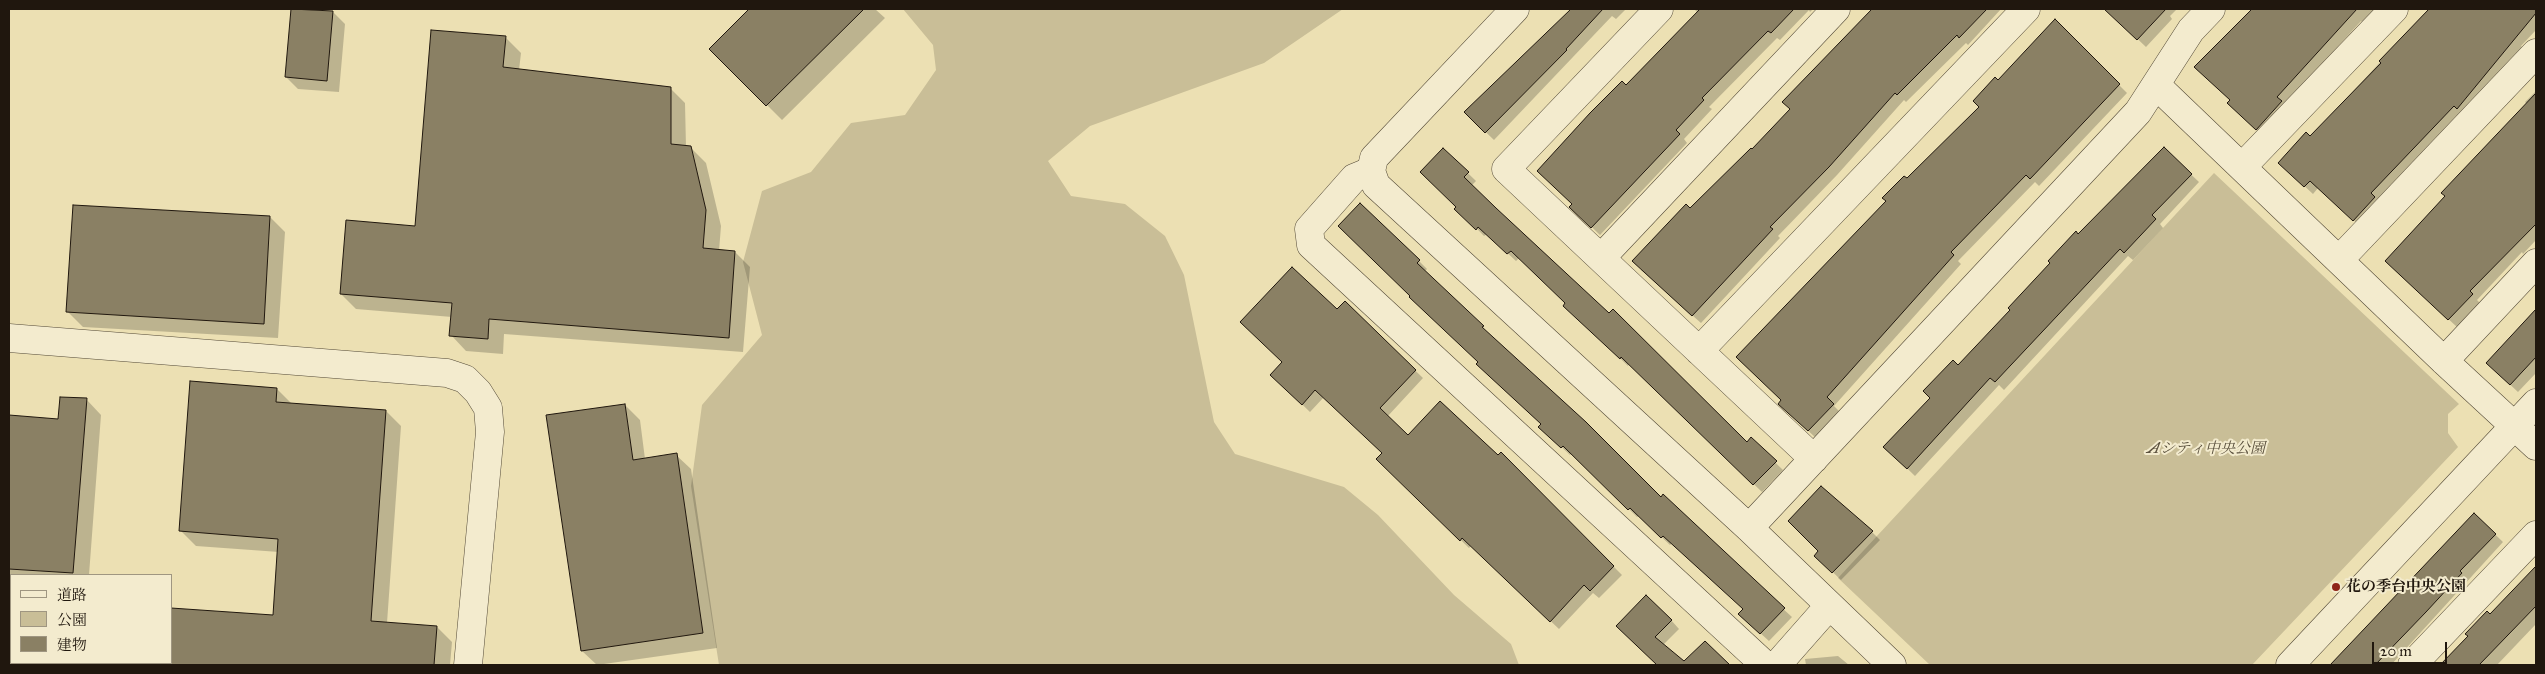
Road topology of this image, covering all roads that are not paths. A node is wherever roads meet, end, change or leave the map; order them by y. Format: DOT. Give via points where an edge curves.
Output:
graph roads {
  1 [pos="1514,9"];
  2 [pos="1659,9"];
  3 [pos="1836,9"];
  4 [pos="2026,9"];
  5 [pos="2211,9"];
  6 [pos="2394,9"];
  7 [pos="2536,53"];
  8 [pos="2156,85"];
  9 [pos="2242,167"];
  10 [pos="1371,171"];
  11 [pos="1601,258"];
  12 [pos="2339,260"];
  13 [pos="2536,263"];
  14 [pos="9,338"];
  15 [pos="1699,351"];
  16 [pos="2444,361"];
  17 [pos="2536,403"];
  18 [pos="2514,426"];
  19 [pos="2536,446"];
  20 [pos="1814,459"];
  21 [pos="1749,528"];
  22 [pos="2536,535"];
  23 [pos="1829,606"];
  24 [pos="468,665"];
  25 [pos="1765,665"];
  26 [pos="1777,665"];
  27 [pos="1892,665"];
  28 [pos="2290,665"];
  29 [pos="2412,665"];
  1 -- 10 [label="street" via="1374,158"];
  2 -- 11 [label="street" via="1506,169"];
  3 -- 11 [label="street"];
  4 -- 15 [label="street"];
  5 -- 8 [label="street" via="2191,30"];
  6 -- 9 [label="street"];
  7 -- 12 [label="street"];
  8 -- 9 [label="street"];
  8 -- 20 [label="street" via="2138,112"];
  9 -- 12 [label="street"];
  10 -- 21 [label="street" via="1376,185"];
  10 -- 25 [label="street" via="1354,178 1309,229 1311,245"];
  11 -- 15 [label="street"];
  12 -- 16 [label="street"];
  13 -- 16 [label="street"];
  14 -- 24 [label="street" via="447,374 465,379 488,408 490,432"];
  15 -- 20 [label="street"];
  16 -- 18 [label="street"];
  17 -- 18 [label="street"];
  18 -- 19 [label="street"];
  18 -- 28 [label="street"];
  20 -- 21 [label="street"];
  21 -- 23 [label="street"];
  22 -- 29 [label="street"];
  23 -- 26 [label="street"];
  23 -- 27 [label="street"];
}
